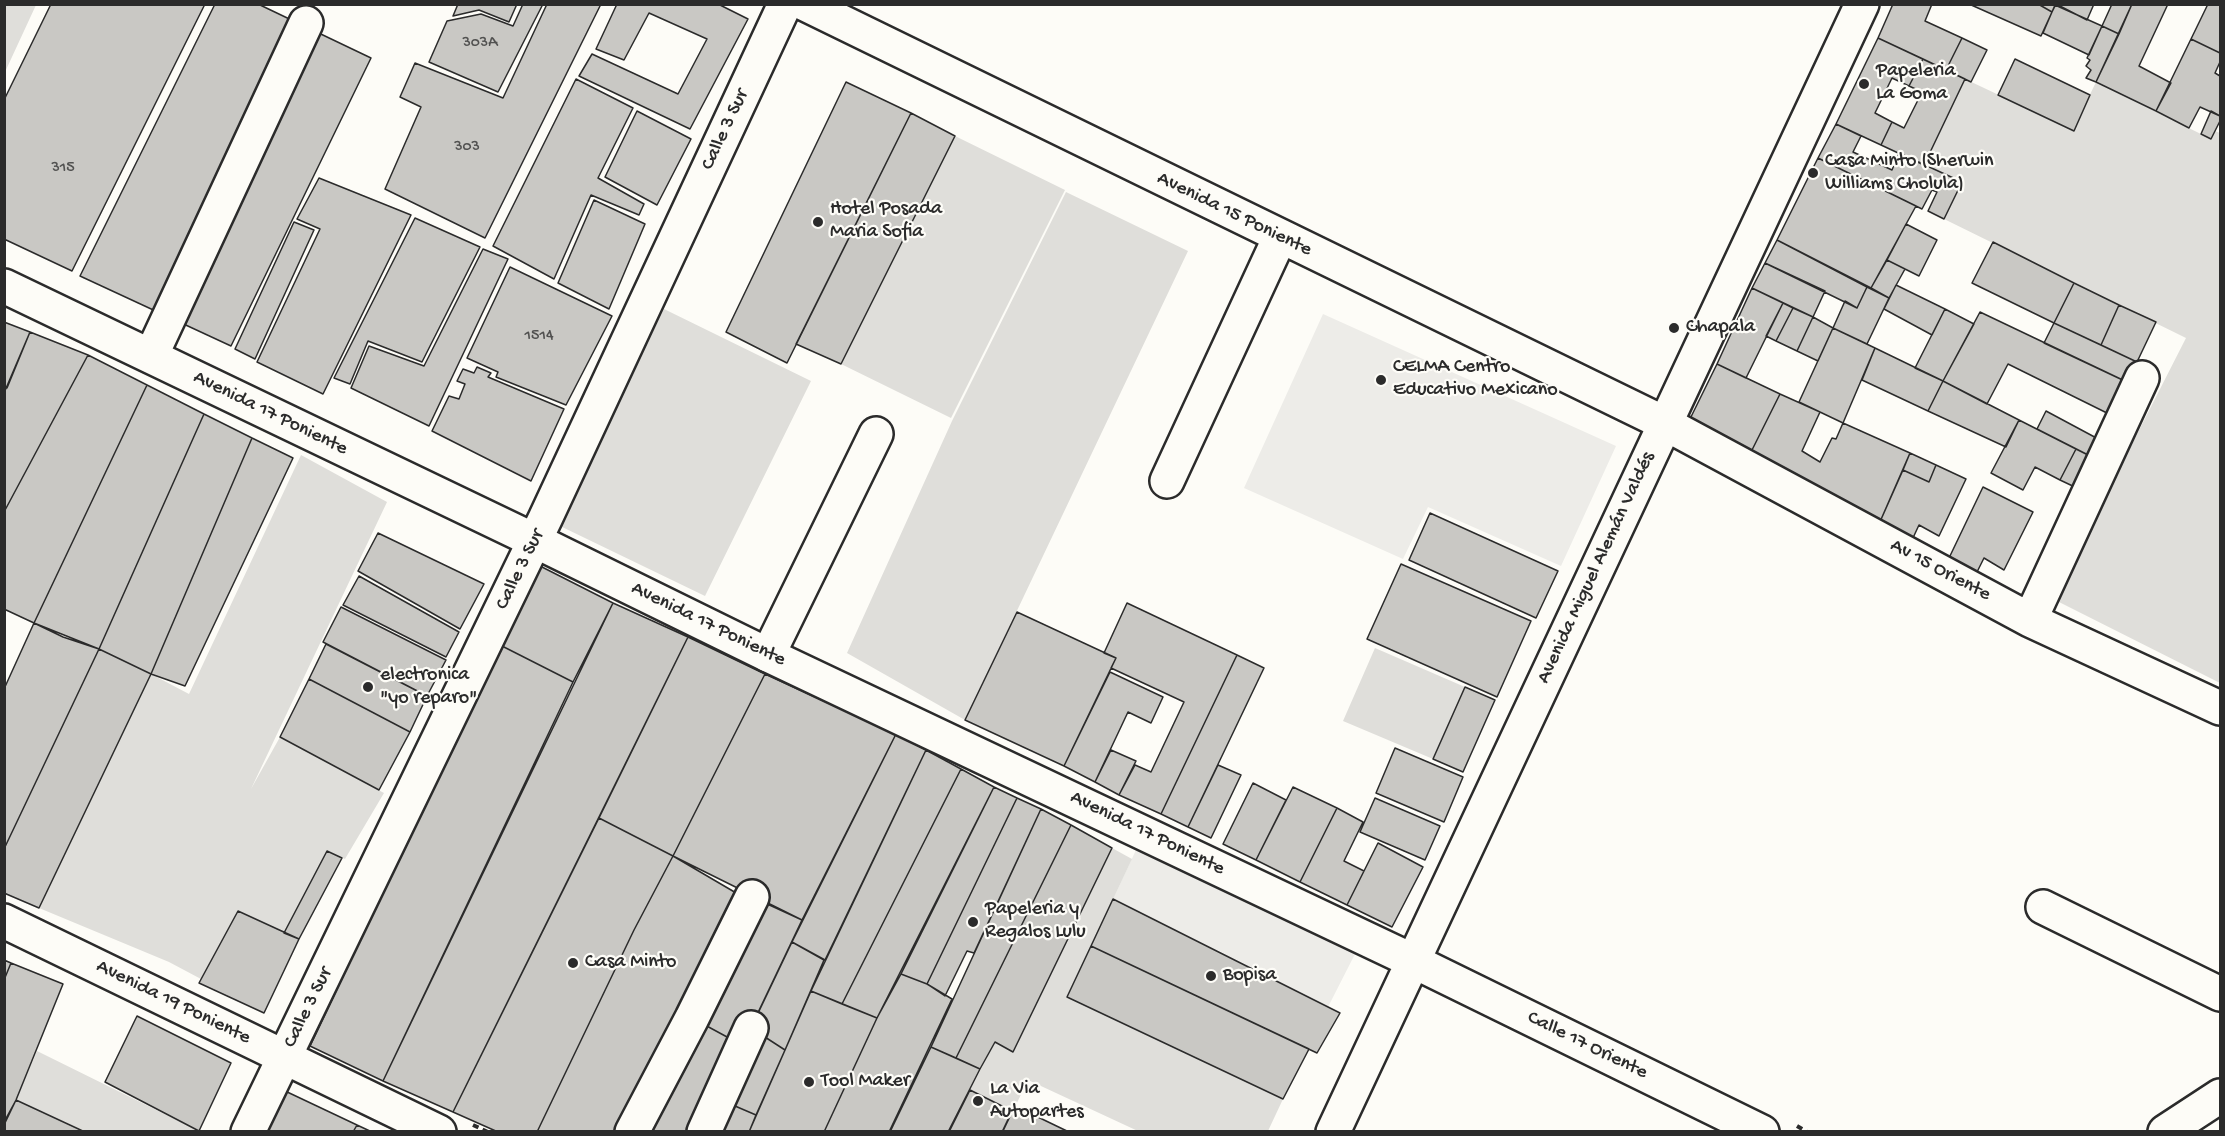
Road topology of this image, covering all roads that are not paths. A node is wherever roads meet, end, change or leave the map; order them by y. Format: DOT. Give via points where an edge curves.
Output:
graph roads {
  1 [pos="785,4"];
  2 [pos="805,4"];
  3 [pos="1862,4"];
  4 [pos="306,23"];
  5 [pos="1280,237"];
  6 [pos="4,286"];
  7 [pos="151,356"];
  8 [pos="2142,378"];
  9 [pos="1664,423"];
  10 [pos="876,434"];
  11 [pos="1167,481"];
  12 [pos="535,541"];
  13 [pos="2030,620"];
  14 [pos="768,655"];
  15 [pos="2220,708"];
  16 [pos="752,897"];
  17 [pos="2043,907"];
  18 [pos="4,921"];
  19 [pos="1413,961"];
  20 [pos="2220,994"];
  21 [pos="751,1028"];
  22 [pos="285,1057"];
  23 [pos="2220,1096"];
  24 [pos="248,1131"];
  25 [pos="439,1131"];
  26 [pos="632,1131"];
  27 [pos="704,1131"];
  28 [pos="1333,1131"];
  29 [pos="1762,1131"];
  30 [pos="2165,1131"];
  1 -- 12 [label="street, Calle 3 Sur"];
  2 -- 5 [label="street, Avenida 15 Poniente"];
  3 -- 9 [label="street, Avenida Miguel Alemán Valdés"];
  4 -- 7 [label="street"];
  5 -- 9 [label="street, Avenida 15 Poniente"];
  5 -- 11 [label="street"];
  6 -- 7 [label="street, Avenida 17 Poniente"];
  7 -- 12 [label="street, Avenida 17 Poniente"];
  8 -- 13 [label="street"];
  9 -- 13 [label="street, Av 15 Oriente"];
  9 -- 19 [label="street, Avenida Miguel Alemán Valdés"];
  10 -- 14 [label="street"];
  12 -- 14 [label="street, Avenida 17 Poniente"];
  12 -- 22 [label="street, Calle 3 Sur"];
  13 -- 15 [label="street, Av 15 Oriente"];
  14 -- 19 [label="street, Avenida 17 Poniente"];
  16 -- 26 [label="street"];
  17 -- 20 [label="street"];
  18 -- 22 [label="street, Avenida 19 Poniente"];
  19 -- 28 [label="street, Avenida Miguel Alemán Valdés"];
  19 -- 29 [label="street, Calle 17 Oriente"];
  21 -- 27 [label="street"];
  22 -- 24 [label="street, Calle 3 Sur"];
  22 -- 25 [label="street, Avenida 19 Poniente"];
  23 -- 30 [label="street"];
}
